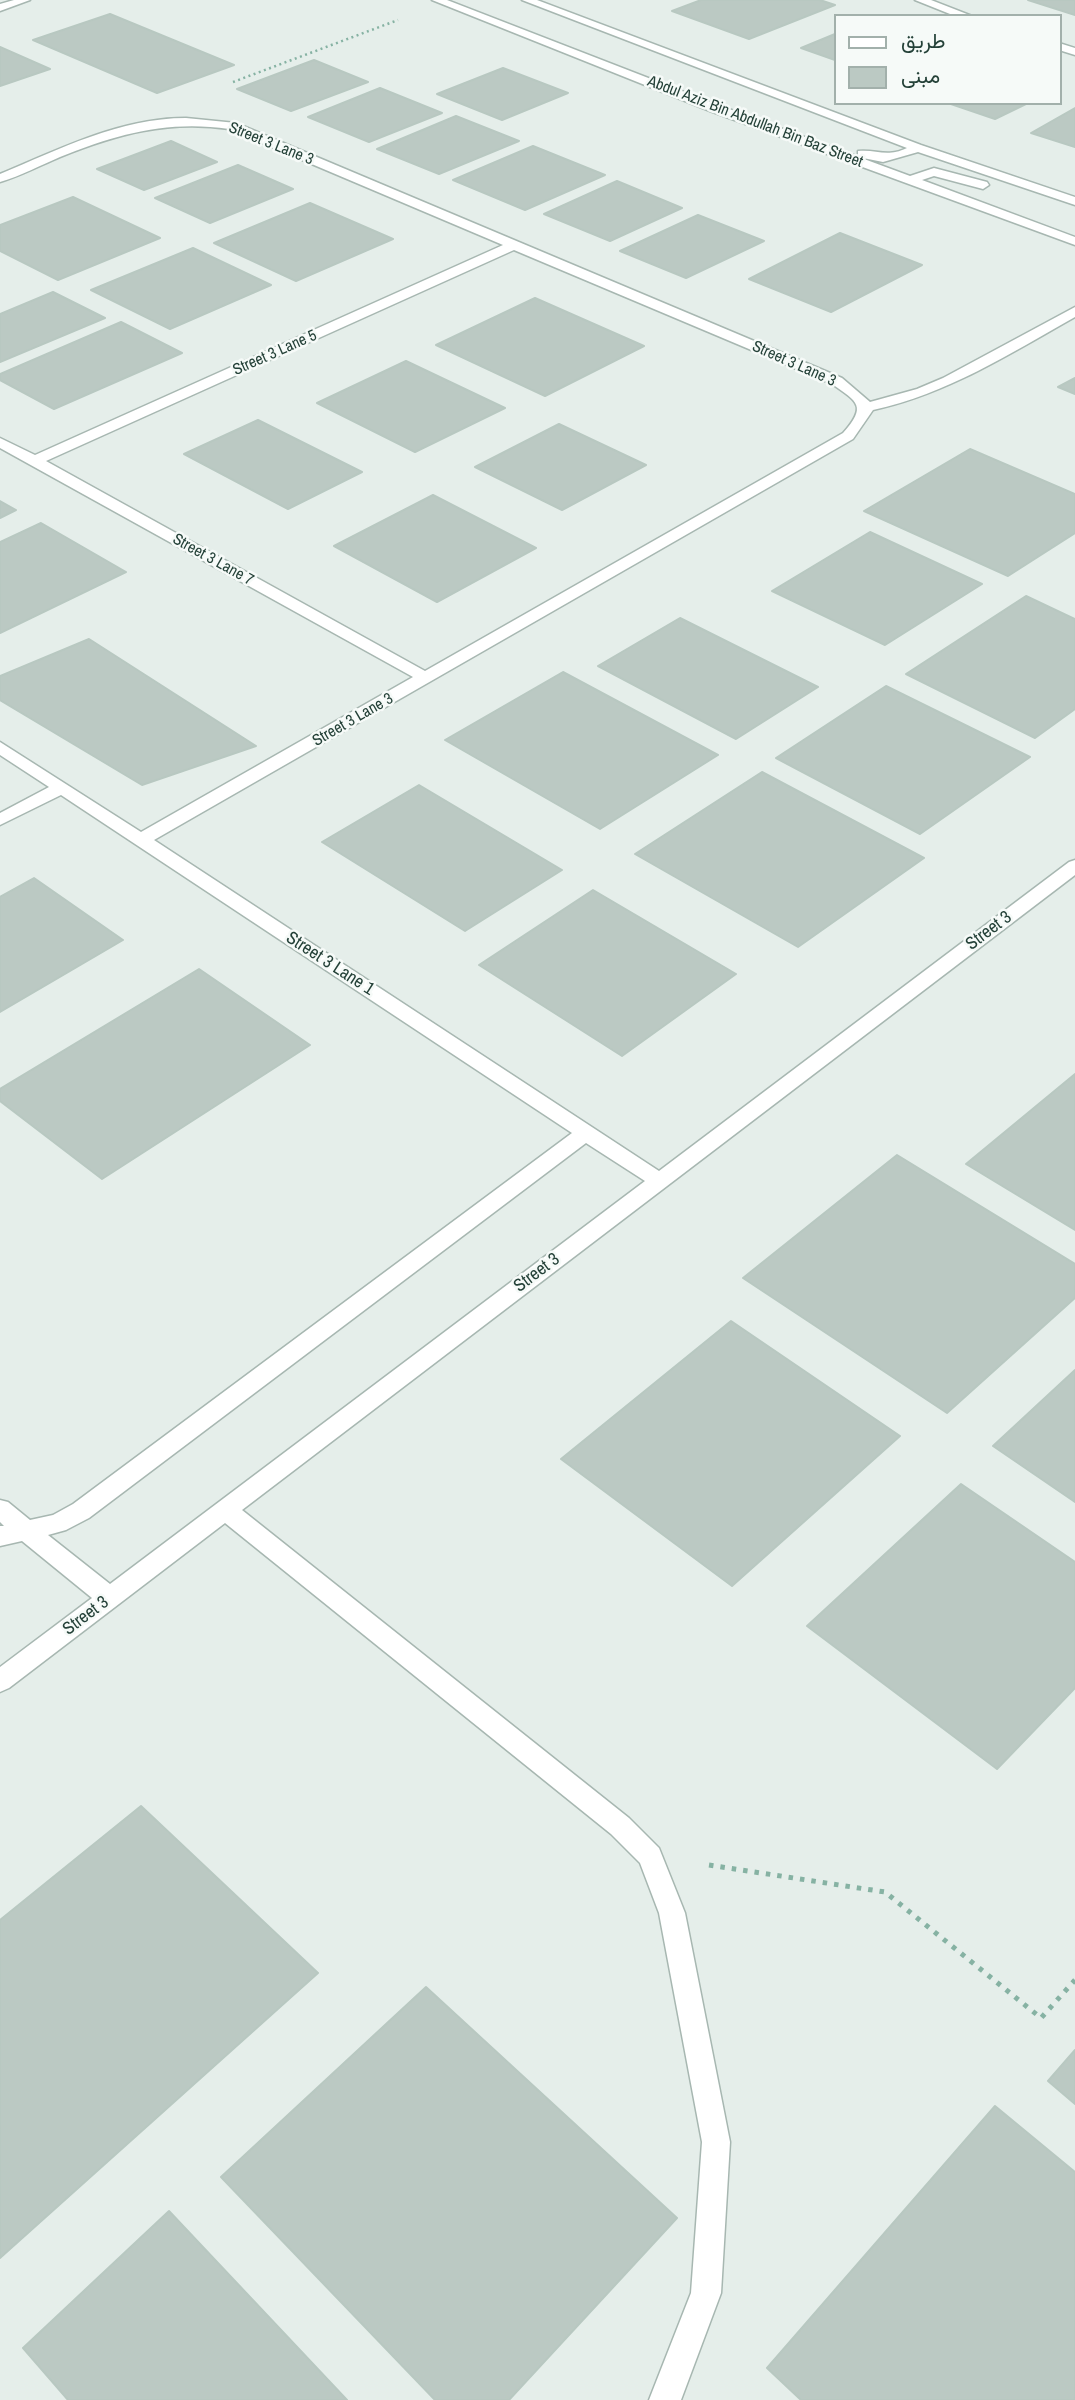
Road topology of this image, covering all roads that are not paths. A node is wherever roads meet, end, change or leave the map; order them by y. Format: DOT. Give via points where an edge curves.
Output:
graph roads {
  1 [pos="25,0"];
  2 [pos="527,0"];
  3 [pos="920,0"];
  4 [pos="441,2"];
  5 [pos="0,8"];
  6 [pos="961,14"];
  7 [pos="714,108"];
  8 [pos="917,148"];
  9 [pos="0,178"];
  10 [pos="907,181"];
  11 [pos="1075,201"];
  12 [pos="1075,213"];
  13 [pos="1075,241"];
  14 [pos="514,245"];
  15 [pos="1075,311"];
  16 [pos="867,407"];
  17 [pos="0,442"];
  18 [pos="35,461"];
  19 [pos="426,678"];
  20 [pos="0,747"];
  21 [pos="62,787"];
  22 [pos="0,820"];
  23 [pos="142,839"];
  24 [pos="1075,866"];
  25 [pos="586,1133"];
  26 [pos="659,1181"];
  27 [pos="0,1509"];
  28 [pos="225,1510"];
  29 [pos="25,1531"];
  30 [pos="0,1536"];
  31 [pos="109,1598"];
  32 [pos="0,1681"];
  33 [pos="665,2400"];
  1 -- 5 [label="street"];
  2 -- 8 [label="street, Abdul Aziz Bin Abdullah Bin Baz Street"];
  3 -- 6 [label="street"];
  4 -- 7 [label="street, Abdul Aziz Bin Abdullah Bin Baz Street"];
  7 -- 8 [label="street" via="752,112 867,156 886,159"];
  7 -- 10 [label="street, Abdul Aziz Bin Abdullah Bin Baz Street"];
  8 -- 11 [label="street, Abdul Aziz Bin Abdullah Bin Baz Street"];
  9 -- 14 [label="street, Street 3 Lane 3" via="119,132 157,123 198,121 232,126"];
  10 -- 12 [label="street" via="934,172"];
  10 -- 13 [label="street, Abdul Aziz Bin Abdullah Bin Baz Street"];
  14 -- 16 [label="street, Street 3 Lane 3" via="837,382"];
  14 -- 18 [label="street, Street 3 Lane 5"];
  15 -- 16 [label="street" via="928,392"];
  16 -- 19 [label="street, Street 3 Lane 3" via="865,418 848,436"];
  17 -- 18 [label="street, Street 3 Lane 7"];
  18 -- 19 [label="street, Street 3 Lane 7"];
  19 -- 23 [label="street, Street 3 Lane 3"];
  20 -- 21 [label="street, Street 3 Lane 1"];
  21 -- 22 [label="street"];
  21 -- 23 [label="street, Street 3 Lane 1"];
  23 -- 25 [label="street, Street 3 Lane 1"];
  24 -- 26 [label="street, Street 3"];
  25 -- 26 [label="street, Street 3 Lane 1"];
  25 -- 29 [label="street" via="81,1511 58,1523"];
  26 -- 28 [label="street, Street 3"];
  27 -- 29 [label="street"];
  28 -- 31 [label="street, Street 3"];
  28 -- 33 [label="street" via="620,1826 650,1856 672,1913 716,2142 706,2293"];
  29 -- 30 [label="street"];
  29 -- 31 [label="street"];
  31 -- 32 [label="street, Street 3"];
}
